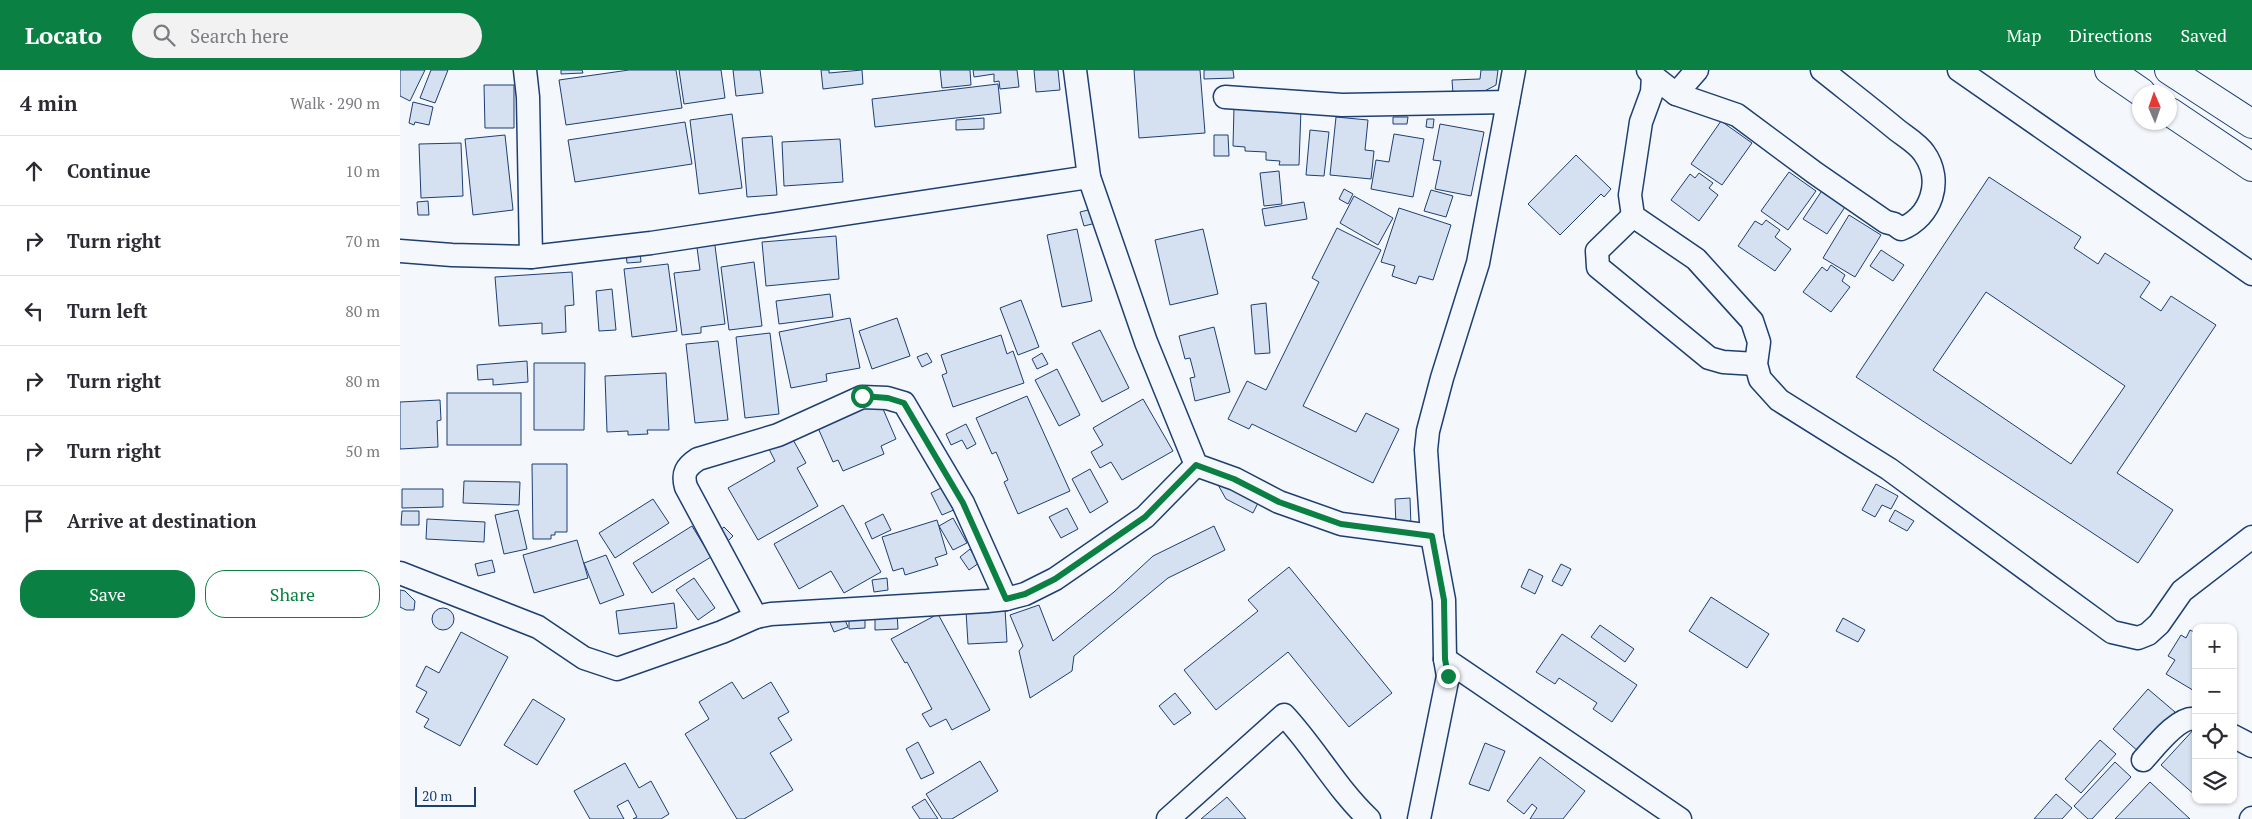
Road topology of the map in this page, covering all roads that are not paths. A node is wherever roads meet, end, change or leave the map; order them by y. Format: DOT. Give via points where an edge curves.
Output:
graph roads {
  1 [pos="525,70"];
  2 [pos="1075,70"];
  3 [pos="1514,70"];
  4 [pos="1698,70"];
  5 [pos="1822,70"];
  6 [pos="1960,70"];
  7 [pos="2109,70"];
  8 [pos="2169,70"];
  9 [pos="1651,73"];
  10 [pos="2132,85"];
  11 [pos="1676,94"];
  12 [pos="1225,97"];
  13 [pos="1508,102"];
  14 [pos="2177,117"];
  15 [pos="2252,124"];
  16 [pos="2252,167"];
  17 [pos="1089,177"];
  18 [pos="1633,216"];
  19 [pos="400,251"];
  20 [pos="530,257"];
  21 [pos="2252,274"];
  22 [pos="1756,364"];
  23 [pos="1196,465"];
  24 [pos="1432,536"];
  25 [pos="2252,537"];
  26 [pos="400,573"];
  27 [pos="1006,599"];
  28 [pos="756,617"];
  29 [pos="1445,659"];
  30 [pos="2192,719"];
  31 [pos="2237,738"];
  32 [pos="2252,746"];
  33 [pos="2143,760"];
  34 [pos="1168,819"];
  35 [pos="1369,819"];
  36 [pos="1419,819"];
  37 [pos="1680,819"];
  1 -- 20 [label="street"];
  2 -- 17 [label="street"];
  3 -- 13 [label="street"];
  4 -- 11 [label="street"];
  5 -- 11 [label="street" via="1923,152 1932,173 1933,190 1926,210 1912,225 1901,229 1886,222 1738,115"];
  6 -- 21 [label="street"];
  7 -- 10 [label="main road"];
  8 -- 15 [label="main road"];
  9 -- 11 [label="street"];
  9 -- 18 [label="street" via="1652,92 1641,122 1630,195"];
  12 -- 13 [label="street" via="1342,105"];
  13 -- 24 [label="street" via="1478,263 1428,431 1427,476"];
  14 -- 16 [label="main road"];
  17 -- 20 [label="street" via="651,243"];
  17 -- 23 [label="street" via="1146,342"];
  18 -- 22 [label="street" via="1696,259 1752,321 1759,342"];
  18 -- 22 [label="street" via="1597,251 1598,267 1709,358"];
  19 -- 20 [label="street" via="452,256"];
  22 -- 25 [label="street" via="1760,379 1779,400 1889,469 2112,632 2138,638 2148,634 2182,591"];
  23 -- 24 [label="street" via="1234,479 1279,502 1341,524"];
  23 -- 27 [label="street" via="1145,517 1055,579 1025,594"];
  24 -- 29 [label="street" via="1444,600"];
  26 -- 28 [label="street" via="538,627 584,658 617,670"];
  27 -- 28 [label="street"];
  27 -- 28 [label="street" via="963,503 904,403 862,396 778,435 698,459 684,473 686,487"];
  29 -- 36 [label="street" via="1448,676"];
  29 -- 37 [label="street"];
  30 -- 33 [label="street" via="2184,719 2176,725"];
  31 -- 32 [label="street"];
  34 -- 35 [label="street" via="1284,715 1352,803"];
}
